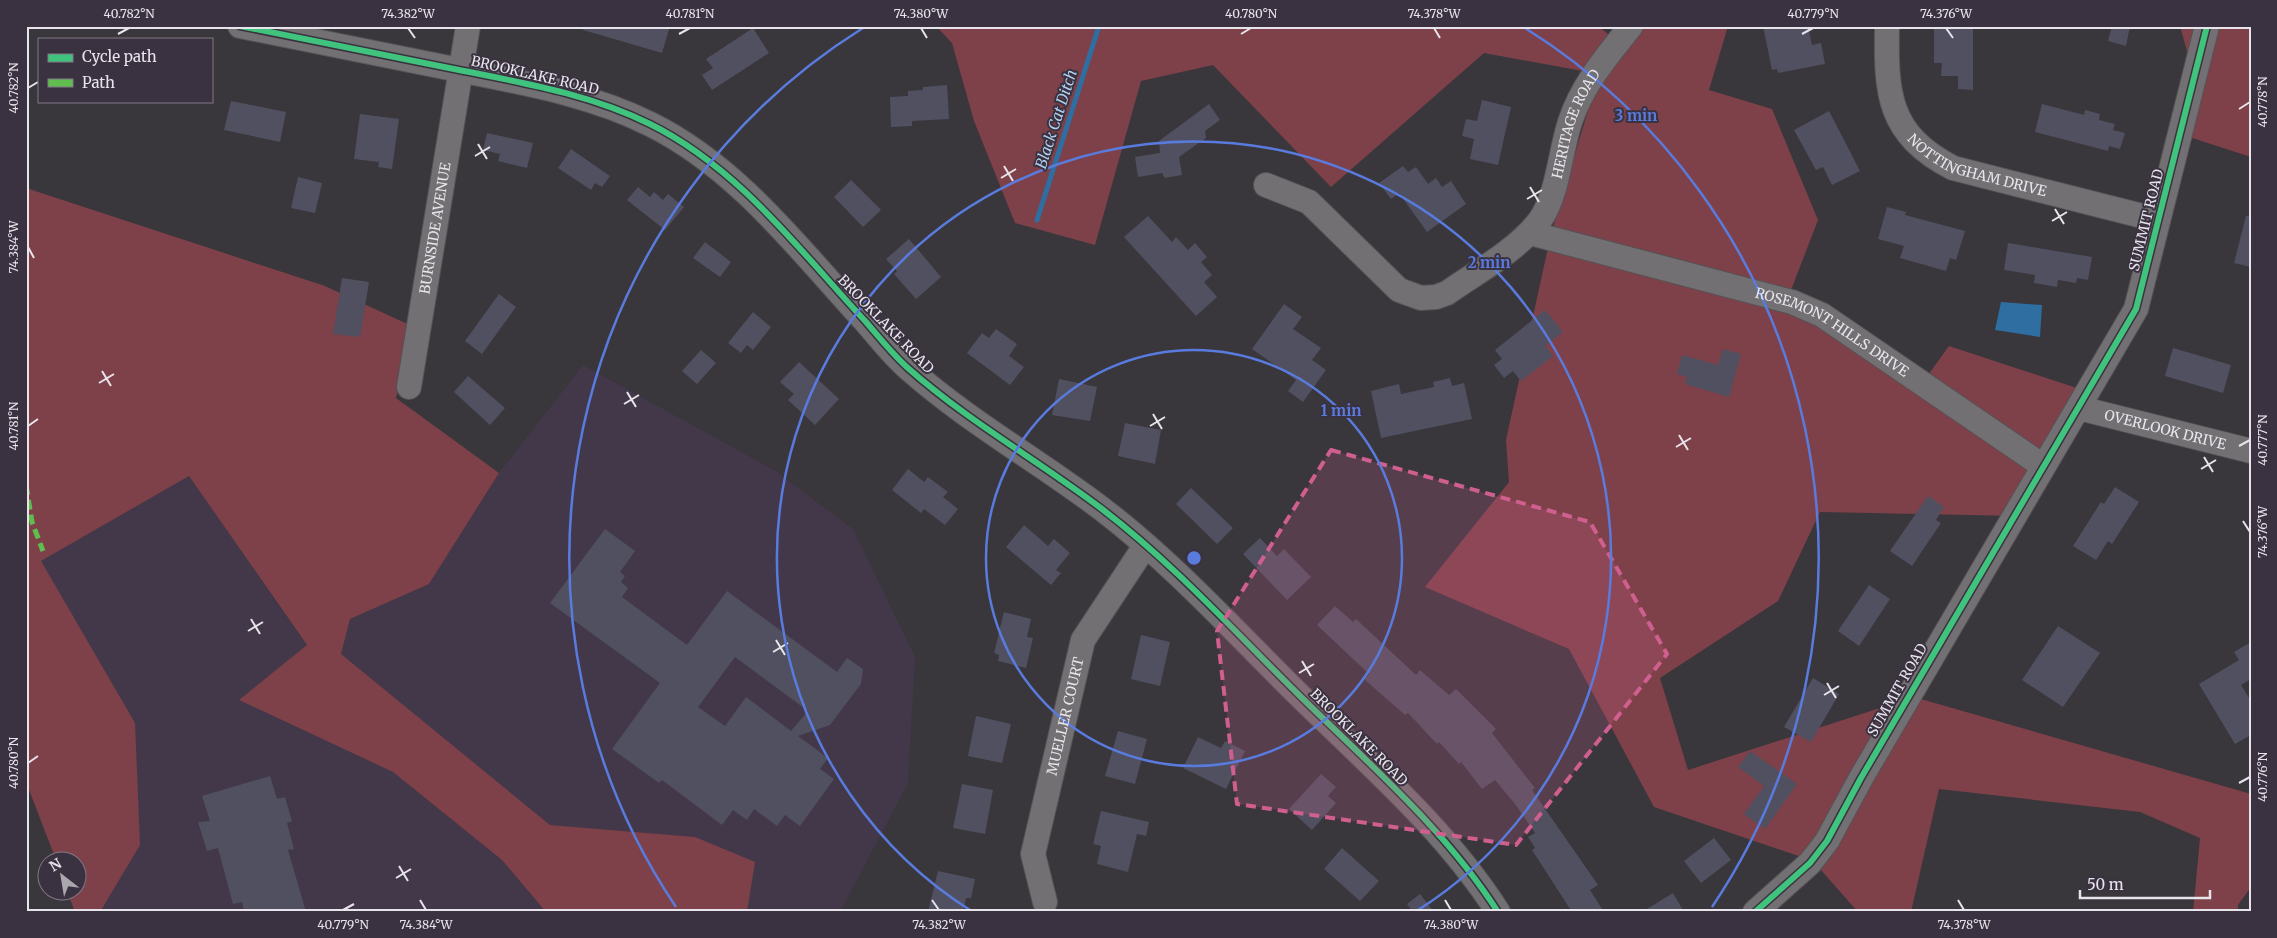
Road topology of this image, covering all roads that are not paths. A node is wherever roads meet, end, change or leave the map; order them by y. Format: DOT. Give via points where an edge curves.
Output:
graph roads {
  1 [pos="240,26"];
  2 [pos="468,26"];
  3 [pos="1631,26"];
  4 [pos="1887,26"];
  5 [pos="2207,26"];
  6 [pos="460,70"];
  7 [pos="1266,185"];
  8 [pos="2158,220"];
  9 [pos="1530,233"];
  10 [pos="408,386"];
  11 [pos="2079,408"];
  12 [pos="2251,451"];
  13 [pos="2043,466"];
  14 [pos="1145,546"];
  15 [pos="1045,902"];
  16 [pos="1498,912"];
  17 [pos="1754,912"];
  1 -- 6 [label="street, BROOKLAKE ROAD"];
  2 -- 6 [label="street, BURNSIDE AVENUE"];
  3 -- 9 [label="street, HERITAGE ROAD" via="1580,96 1550,201"];
  4 -- 8 [label="street, NOTTINGHAM DRIVE" via="1886,72 1895,111 1920,147 1936,159 1953,168"];
  5 -- 8 [label="street, SUMMIT ROAD"];
  6 -- 10 [label="street, BURNSIDE AVENUE"];
  6 -- 14 [label="street, BROOKLAKE ROAD" via="601,104 652,125 690,147 745,192 905,365 952,405 1078,492"];
  7 -- 9 [label="street, HERITAGE ROAD" via="1309,202 1399,290 1421,298 1447,293"];
  8 -- 11 [label="street, SUMMIT ROAD" via="2136,309"];
  9 -- 13 [label="street, ROSEMONT HILLS DRIVE" via="1792,302 1822,315"];
  11 -- 12 [label="street, OVERLOOK DRIVE"];
  11 -- 13 [label="street"];
  13 -- 17 [label="street, SUMMIT ROAD" via="1827,841 1810,863"];
  14 -- 15 [label="street, MUELLER COURT" via="1084,640 1033,854"];
  14 -- 16 [label="street, BROOKLAKE ROAD" via="1431,825 1461,858"];
}
